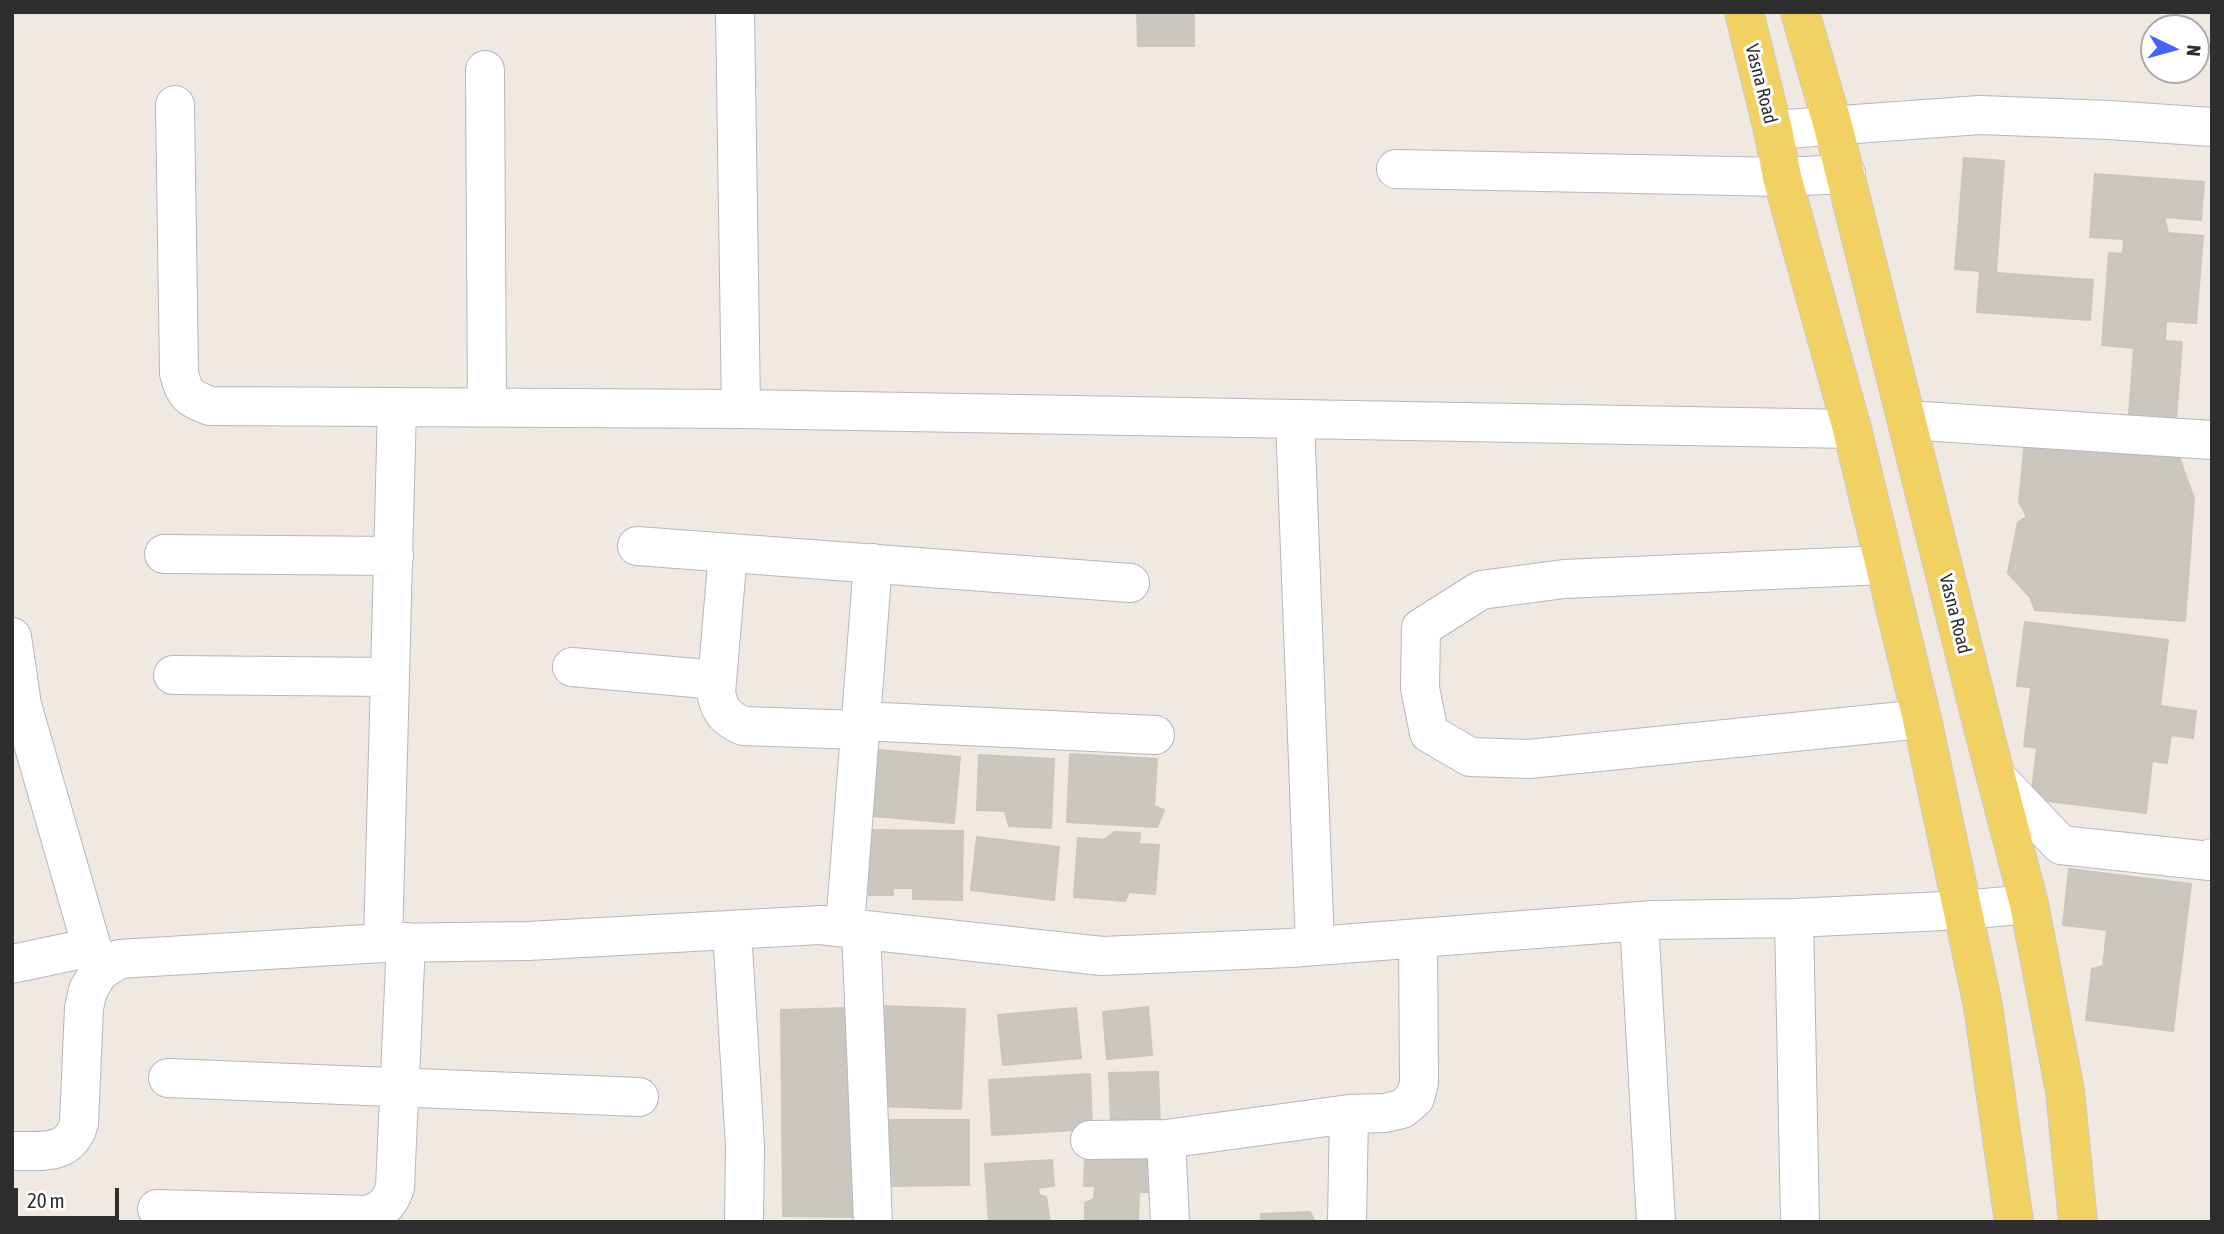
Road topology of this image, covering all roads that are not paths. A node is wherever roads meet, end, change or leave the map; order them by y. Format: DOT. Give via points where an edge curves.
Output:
graph roads {
  1 [pos="734,12"];
  2 [pos="1744,12"];
  3 [pos="1800,12"];
  4 [pos="485,70"];
  5 [pos="175,105"];
  6 [pos="1833,126"];
  7 [pos="2212,127"];
  8 [pos="1773,130"];
  9 [pos="1396,169"];
  10 [pos="1846,174"];
  11 [pos="1782,177"];
  12 [pos="397,407"];
  13 [pos="487,408"];
  14 [pos="741,409"];
  15 [pos="1295,419"];
  16 [pos="1907,420"];
  17 [pos="1852,429"];
  18 [pos="2212,440"];
  19 [pos="637,546"];
  20 [pos="728,553"];
  21 [pos="163,554"];
  22 [pos="394,556"];
  23 [pos="873,563"];
  24 [pos="1885,565"];
  25 [pos="1130,583"];
  26 [pos="12,637"];
  27 [pos="572,667"];
  28 [pos="173,675"];
  29 [pos="390,677"];
  30 [pos="717,680"];
  31 [pos="1922,719"];
  32 [pos="861,726"];
  33 [pos="1155,735"];
  34 [pos="1996,777"];
  35 [pos="2211,859"];
  36 [pos="2029,904"];
  37 [pos="1964,910"];
  38 [pos="1794,918"];
  39 [pos="1639,921"];
  40 [pos="853,928"];
  41 [pos="732,930"];
  42 [pos="1418,939"];
  43 [pos="394,943"];
  44 [pos="1315,946"];
  45 [pos="95,960"];
  46 [pos="12,964"];
  47 [pos="168,1078"];
  48 [pos="400,1089"];
  49 [pos="639,1097"];
  50 [pos="1349,1114"];
  51 [pos="1166,1139"];
  52 [pos="1090,1140"];
  53 [pos="12,1151"];
  54 [pos="157,1209"];
  55 [pos="744,1222"];
  56 [pos="873,1222"];
  57 [pos="1170,1222"];
  58 [pos="1346,1222"];
  59 [pos="1656,1222"];
  60 [pos="1800,1222"];
  61 [pos="2014,1222"];
  62 [pos="2078,1222"];
  1 -- 14 [label="street"];
  2 -- 8 [label="main road, Vasna Road"];
  3 -- 6 [label="main road, Vasna Road"];
  4 -- 13 [label="street"];
  5 -- 12 [label="street" via="182,387 192,399 210,406"];
  6 -- 7 [label="street" via="1980,115"];
  6 -- 8 [label="street"];
  6 -- 10 [label="main road, Vasna Road"];
  8 -- 11 [label="main road, Vasna Road"];
  9 -- 11 [label="street"];
  10 -- 11 [label="street"];
  10 -- 16 [label="main road, Vasna Road"];
  11 -- 17 [label="main road, Vasna Road"];
  12 -- 13 [label="street"];
  12 -- 22 [label="street"];
  13 -- 14 [label="street"];
  14 -- 15 [label="street"];
  15 -- 17 [label="street"];
  15 -- 44 [label="street"];
  16 -- 18 [label="street"];
  16 -- 34 [label="main road, Vasna Road"];
  17 -- 24 [label="main road, Vasna Road"];
  19 -- 20 [label="street"];
  20 -- 23 [label="street"];
  20 -- 30 [label="street"];
  21 -- 22 [label="street"];
  22 -- 29 [label="street"];
  23 -- 25 [label="street"];
  23 -- 32 [label="street"];
  24 -- 31 [label="main road, Vasna Road"];
  24 -- 31 [label="street" via="1564,579 1481,590 1421,628 1420,688 1429,733 1470,757 1529,759"];
  26 -- 45 [label="street" via="22,705"];
  27 -- 30 [label="street"];
  28 -- 29 [label="street"];
  29 -- 43 [label="street"];
  30 -- 32 [label="street" via="719,709 743,726"];
  31 -- 37 [label="main road, Vasna Road"];
  32 -- 33 [label="street"];
  32 -- 40 [label="street"];
  34 -- 35 [label="street" via="2062,845"];
  34 -- 36 [label="main road, Vasna Road"];
  36 -- 37 [label="street"];
  36 -- 62 [label="main road, Vasna Road" via="2065,1091"];
  37 -- 38 [label="street"];
  37 -- 61 [label="main road, Vasna Road" via="1983,1006"];
  38 -- 39 [label="street"];
  38 -- 60 [label="street"];
  39 -- 42 [label="street"];
  39 -- 59 [label="street"];
  40 -- 41 [label="street" via="820,925"];
  40 -- 44 [label="street" via="1102,956"];
  40 -- 56 [label="street"];
  41 -- 43 [label="street"];
  41 -- 55 [label="street" via="745,1146"];
  42 -- 44 [label="street"];
  42 -- 50 [label="street" via="1419,1083 1415,1098 1402,1109"];
  43 -- 45 [label="street"];
  43 -- 48 [label="street"];
  45 -- 46 [label="street"];
  45 -- 53 [label="street" via="84,1009 75,1136 54,1149"];
  47 -- 48 [label="street"];
  48 -- 49 [label="street"];
  48 -- 54 [label="street" via="395,1187 382,1210 368,1215"];
  50 -- 51 [label="street"];
  50 -- 58 [label="street"];
  51 -- 52 [label="street"];
  51 -- 57 [label="street"];
}
